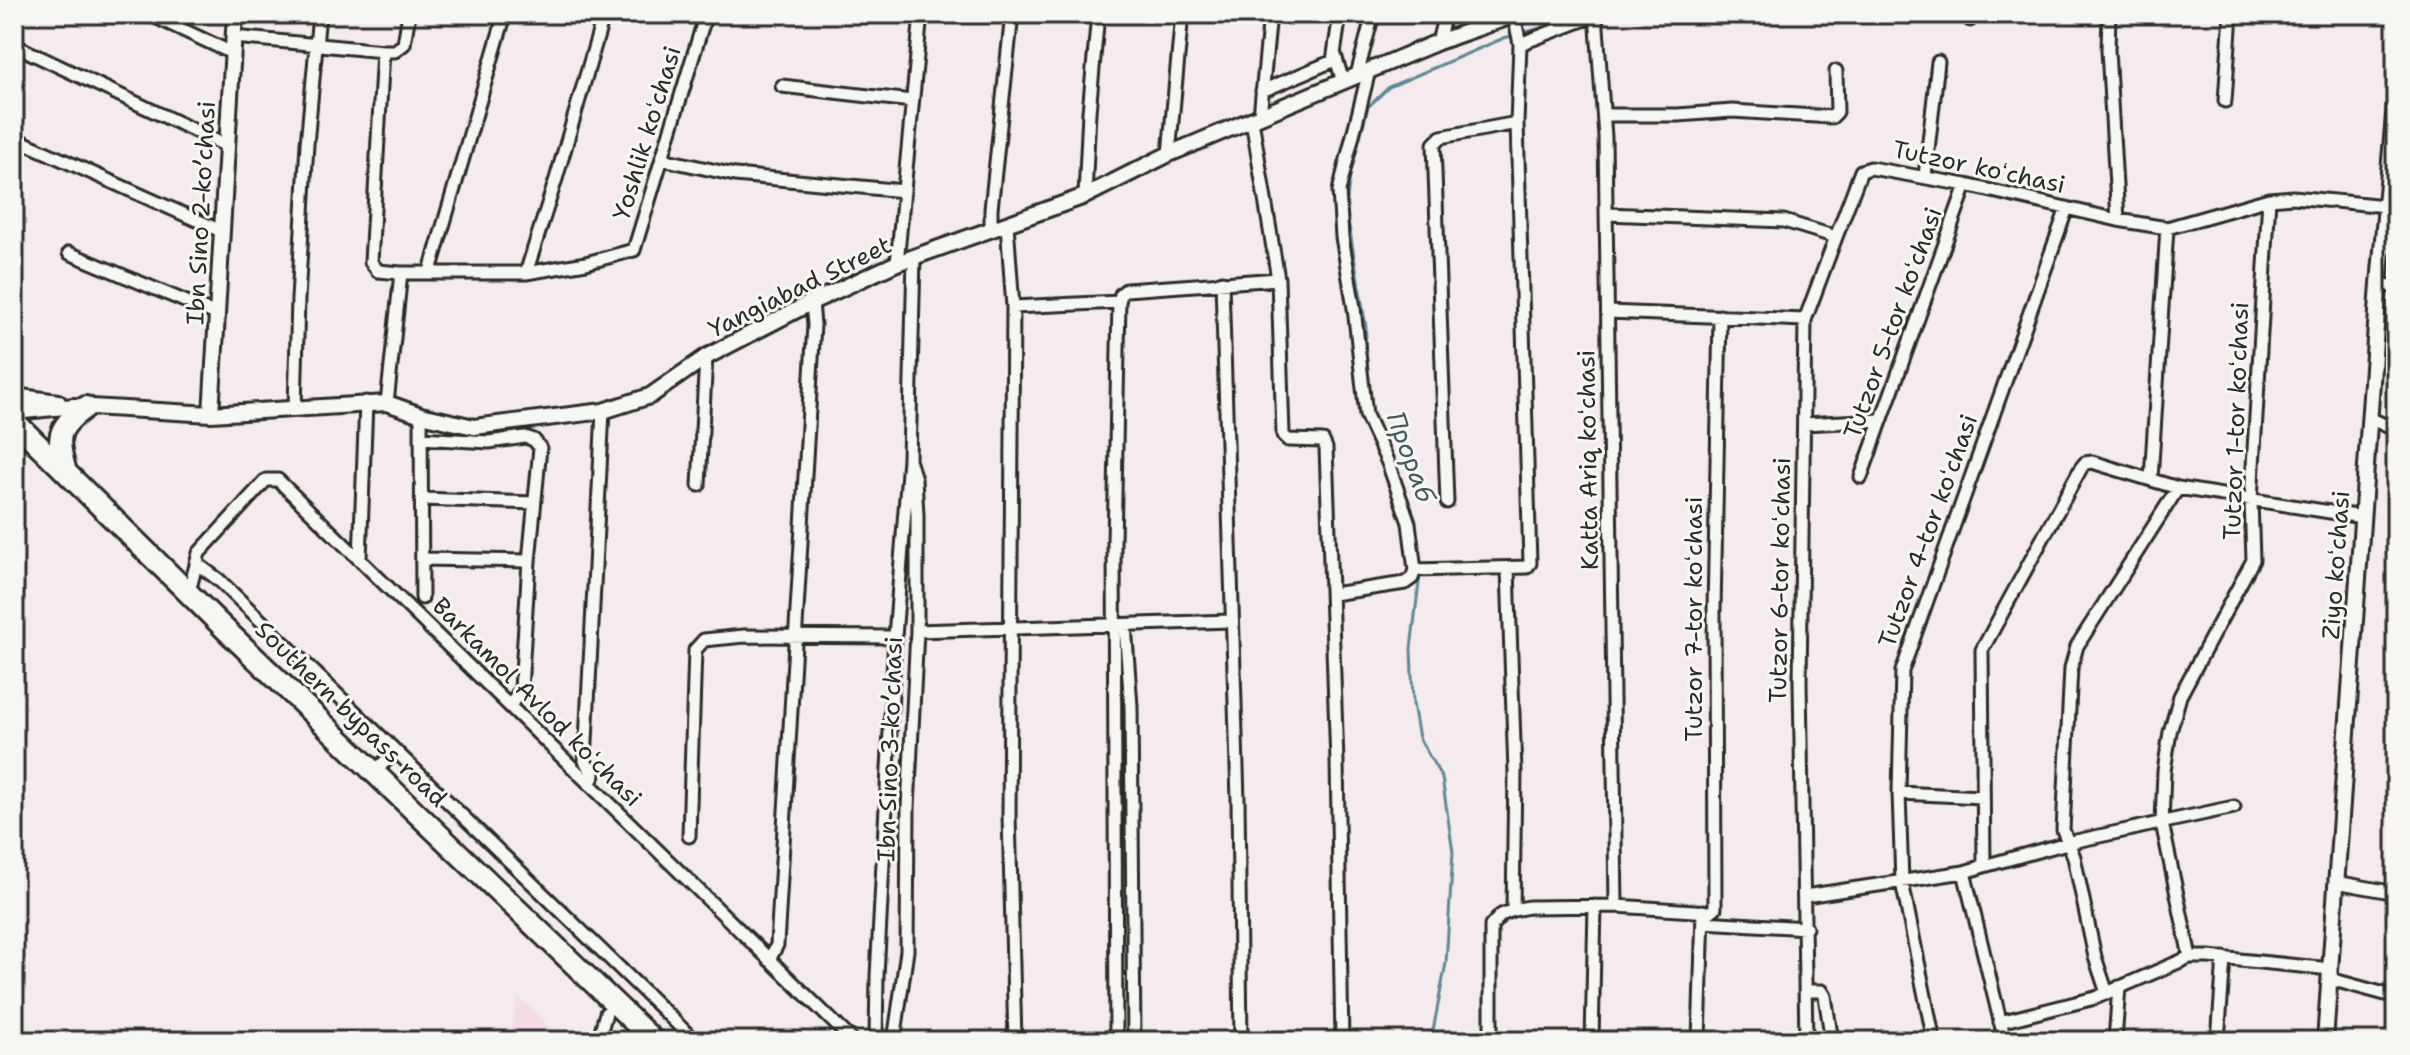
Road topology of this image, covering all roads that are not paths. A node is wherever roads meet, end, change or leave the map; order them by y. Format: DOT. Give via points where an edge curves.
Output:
graph roads {
  1 [pos="149,14"];
  2 [pos="235,14"];
  3 [pos="319,14"];
  4 [pos="409,14"];
  5 [pos="505,14"];
  6 [pos="604,14"];
  7 [pos="706,14"];
  8 [pos="921,14"];
  9 [pos="1012,14"];
  10 [pos="1098,14"];
  11 [pos="1182,14"];
  12 [pos="1270,14"];
  13 [pos="1340,14"];
  14 [pos="1373,14"];
  15 [pos="1445,14"];
  16 [pos="2109,14"];
  17 [pos="2231,14"];
  18 [pos="1516,15"];
  19 [pos="1596,15"];
  20 [pos="234,37"];
  21 [pos="1438,42"];
  22 [pos="1520,44"];
  23 [pos="14,45"];
  24 [pos="316,45"];
  25 [pos="383,51"];
  26 [pos="232,53"];
  27 [pos="1335,55"];
  28 [pos="1938,62"];
  29 [pos="1836,71"];
  30 [pos="1363,73"];
  31 [pos="1343,82"];
  32 [pos="782,86"];
  33 [pos="1262,91"];
  34 [pos="2396,93"];
  35 [pos="912,101"];
  36 [pos="2225,101"];
  37 [pos="1604,115"];
  38 [pos="1256,118"];
  39 [pos="1517,123"];
  40 [pos="14,138"];
  41 [pos="227,146"];
  42 [pos="1169,154"];
  43 [pos="662,159"];
  44 [pos="1925,176"];
  45 [pos="1966,185"];
  46 [pos="904,191"];
  47 [pos="1085,196"];
  48 [pos="2269,199"];
  49 [pos="2386,206"];
  50 [pos="2067,208"];
  51 [pos="1606,214"];
  52 [pos="2118,220"];
  53 [pos="1007,224"];
  54 [pos="2167,228"];
  55 [pos="991,230"];
  56 [pos="221,231"];
  57 [pos="1836,237"];
  58 [pos="69,253"];
  59 [pos="914,257"];
  60 [pos="897,263"];
  61 [pos="430,271"];
  62 [pos="401,273"];
  63 [pos="526,273"];
  64 [pos="1278,279"];
  65 [pos="1222,282"];
  66 [pos="2379,284"];
  67 [pos="2396,287"];
  68 [pos="812,302"];
  69 [pos="1119,302"];
  70 [pos="1013,307"];
  71 [pos="1608,312"];
  72 [pos="218,315"];
  73 [pos="1720,316"];
  74 [pos="1805,320"];
  75 [pos="706,357"];
  76 [pos="14,396"];
  77 [pos="366,402"];
  78 [pos="387,403"];
  79 [pos="80,407"];
  80 [pos="295,408"];
  81 [pos="603,411"];
  82 [pos="14,412"];
  83 [pos="211,414"];
  84 [pos="421,415"];
  85 [pos="2369,418"];
  86 [pos="1881,420"];
  87 [pos="14,421"];
  88 [pos="1804,424"];
  89 [pos="2396,430"];
  90 [pos="421,438"];
  91 [pos="14,440"];
  92 [pos="909,459"];
  93 [pos="66,472"];
  94 [pos="1861,477"];
  95 [pos="2151,479"];
  96 [pos="699,485"];
  97 [pos="2178,488"];
  98 [pos="422,499"];
  99 [pos="2251,500"];
  100 [pos="1447,502"];
  101 [pos="534,503"];
  102 [pos="2362,517"];
  103 [pos="360,559"];
  104 [pos="423,559"];
  105 [pos="529,561"];
  106 [pos="196,563"];
  107 [pos="1508,569"];
  108 [pos="1419,570"];
  109 [pos="189,592"];
  110 [pos="1333,594"];
  111 [pos="422,598"];
  112 [pos="1231,621"];
  113 [pos="1120,626"];
  114 [pos="1011,629"];
  115 [pos="917,631"];
  116 [pos="795,635"];
  117 [pos="895,637"];
  118 [pos="510,706"];
  119 [pos="396,751"];
  120 [pos="374,772"];
  121 [pos="589,784"];
  122 [pos="1899,793"];
  123 [pos="1982,797"];
  124 [pos="2234,807"];
  125 [pos="2162,823"];
  126 [pos="689,836"];
  127 [pos="2067,843"];
  128 [pos="1984,866"];
  129 [pos="1964,872"];
  130 [pos="1902,882"];
  131 [pos="2336,882"];
  132 [pos="2396,893"];
  133 [pos="1805,896"];
  134 [pos="1595,906"];
  135 [pos="1616,906"];
  136 [pos="1513,910"];
  137 [pos="1703,917"];
  138 [pos="1806,928"];
  139 [pos="2190,957"];
  140 [pos="2224,958"];
  141 [pos="769,960"];
  142 [pos="2330,974"];
  143 [pos="2119,987"];
  144 [pos="1806,991"];
  145 [pos="2107,993"];
  146 [pos="2396,997"];
  147 [pos="606,1013"];
  148 [pos="2000,1022"];
  149 [pos="598,1041"];
  150 [pos="635,1041"];
  151 [pos="654,1041"];
  152 [pos="695,1041"];
  153 [pos="853,1041"];
  154 [pos="876,1041"];
  155 [pos="894,1041"];
  156 [pos="1015,1041"];
  157 [pos="1116,1041"];
  158 [pos="1134,1041"];
  159 [pos="1241,1041"];
  160 [pos="1342,1041"];
  161 [pos="1491,1041"];
  162 [pos="1592,1041"];
  163 [pos="1699,1041"];
  164 [pos="1806,1041"];
  165 [pos="1832,1041"];
  166 [pos="1934,1041"];
  167 [pos="2005,1041"];
  168 [pos="2115,1041"];
  169 [pos="2218,1041"];
  170 [pos="2325,1041"];
  1 -- 26 [label="street"];
  2 -- 20 [label="street, Ibn Sino 2-koʼchasi"];
  3 -- 24 [label="street"];
  4 -- 25 [label="street" via="404,44"];
  5 -- 61 [label="street"];
  6 -- 63 [label="street"];
  7 -- 43 [label="street, Yoshlik koʻchasi"];
  8 -- 35 [label="street"];
  9 -- 55 [label="street"];
  10 -- 47 [label="street"];
  11 -- 42 [label="street"];
  12 -- 33 [label="street"];
  13 -- 27 [label="street"];
  14 -- 30 [label="street"];
  15 -- 21 [label="street"];
  16 -- 52 [label="street"];
  17 -- 36 [label="street"];
  18 -- 21 [label="street, Yangiabad Street"];
  18 -- 22 [label="street"];
  19 -- 22 [label="street"];
  19 -- 37 [label="street, Katta Ariq koʻchasi"];
  20 -- 24 [label="street"];
  20 -- 26 [label="street, Ibn Sino 2-koʼchasi"];
  21 -- 30 [label="street, Yangiabad Street"];
  22 -- 39 [label="street"];
  23 -- 41 [label="street"];
  24 -- 25 [label="street"];
  24 -- 80 [label="street"];
  25 -- 62 [label="street" via="371,262 378,271"];
  26 -- 41 [label="street, Ibn Sino 2-koʼchasi"];
  27 -- 31 [label="street"];
  27 -- 33 [label="street" via="1327,65"];
  28 -- 44 [label="street"];
  29 -- 37 [label="street" via="1837,112 1832,117 1732,111"];
  30 -- 31 [label="street, Yangiabad Street"];
  30 -- 108 [label="street" via="1339,191 1342,237 1366,415 1409,523"];
  31 -- 38 [label="street, Yangiabad Street"];
  32 -- 35 [label="street"];
  33 -- 38 [label="street"];
  34 -- 49 [label="street, Ziyo koʻchasi"];
  35 -- 46 [label="street"];
  37 -- 51 [label="street, Katta Ariq koʻchasi"];
  38 -- 42 [label="street, Yangiabad Street"];
  38 -- 64 [label="street"];
  39 -- 100 [label="street" via="1441,137 1434,144"];
  39 -- 107 [label="street" via="1530,558 1527,567"];
  40 -- 56 [label="street"];
  41 -- 56 [label="street, Ibn Sino 2-koʼchasi"];
  42 -- 47 [label="street, Yangiabad Street"];
  43 -- 46 [label="street" via="735,175"];
  43 -- 63 [label="street, Yoshlik koʻchasi" via="632,252"];
  44 -- 45 [label="street, Tutzor koʻchasi"];
  44 -- 57 [label="street, Tutzor koʻchasi" via="1864,168"];
  45 -- 50 [label="street, Tutzor koʻchasi"];
  45 -- 86 [label="street, Tutzor 5-tor koʻchasi"];
  46 -- 60 [label="street"];
  47 -- 53 [label="street, Yangiabad Street"];
  48 -- 49 [label="street, Tutzor koʻchasi"];
  48 -- 54 [label="street, Tutzor koʻchasi"];
  48 -- 99 [label="street, Tutzor 1-tor koʻchasi"];
  49 -- 66 [label="street, Ziyo koʻchasi"];
  50 -- 52 [label="street, Tutzor koʻchasi"];
  50 -- 122 [label="street, Tutzor 4-tor koʻchasi" via="1902,671"];
  51 -- 57 [label="street" via="1784,221"];
  51 -- 71 [label="street, Katta Ariq koʻchasi"];
  52 -- 54 [label="street, Tutzor koʻchasi"];
  53 -- 55 [label="street, Yangiabad Street"];
  53 -- 70 [label="street"];
  54 -- 95 [label="street"];
  55 -- 59 [label="street, Yangiabad Street"];
  56 -- 72 [label="street, Ibn Sino 2-koʼchasi"];
  57 -- 74 [label="street, Tutzor 6-tor koʻchasi"];
  58 -- 72 [label="street"];
  59 -- 60 [label="street, Yangiabad Street"];
  59 -- 92 [label="street, Ibn Sino 3-koʼchasi"];
  60 -- 68 [label="street, Yangiabad Street"];
  61 -- 62 [label="street, Yoshlik koʻchasi"];
  61 -- 63 [label="street, Yoshlik koʻchasi"];
  62 -- 78 [label="street"];
  64 -- 65 [label="street"];
  64 -- 110 [label="street" via="1283,435 1325,444"];
  65 -- 69 [label="street" via="1126,290"];
  65 -- 112 [label="street"];
  66 -- 67 [label="street"];
  66 -- 85 [label="street, Ziyo koʻchasi"];
  68 -- 75 [label="street, Yangiabad Street"];
  68 -- 116 [label="street"];
  69 -- 70 [label="street"];
  69 -- 113 [label="street" via="1114,543"];
  70 -- 114 [label="street"];
  71 -- 73 [label="street"];
  71 -- 135 [label="street, Katta Ariq koʻchasi"];
  72 -- 83 [label="street, Ibn Sino 2-koʼchasi"];
  73 -- 74 [label="street"];
  73 -- 137 [label="street, Tutzor 7-tor koʻchasi" via="1716,901"];
  74 -- 88 [label="street, Tutzor 6-tor koʻchasi"];
  75 -- 81 [label="street, Yangiabad Street" via="650,396"];
  75 -- 96 [label="street"];
  76 -- 79 [label="street"];
  77 -- 78 [label="street, Yangiabad Street"];
  77 -- 80 [label="street, Yangiabad Street"];
  77 -- 103 [label="street"];
  78 -- 84 [label="street, Yangiabad Street"];
  79 -- 82 [label="street"];
  79 -- 83 [label="street, Yangiabad Street"];
  79 -- 93 [label="highway" via="61,431"];
  80 -- 83 [label="street, Yangiabad Street"];
  81 -- 84 [label="street, Yangiabad Street" via="474,427"];
  81 -- 121 [label="street" via="585,761 594,775"];
  84 -- 90 [label="street"];
  85 -- 89 [label="street"];
  85 -- 102 [label="street, Ziyo koʻchasi"];
  86 -- 88 [label="street"];
  86 -- 94 [label="street, Tutzor 5-tor koʻchasi"];
  87 -- 93 [label="highway, Southern bypass road"];
  88 -- 133 [label="street, Tutzor 6-tor koʻchasi" via="1800,682"];
  90 -- 98 [label="street"];
  90 -- 101 [label="street" via="534,440 540,448"];
  91 -- 147 [label="highway, Southern bypass road"];
  92 -- 115 [label="street, Ibn Sino 3-koʼchasi" via="917,515"];
  92 -- 117 [label="street, Ibn Sino 3-koʼchasi"];
  93 -- 109 [label="highway, Southern bypass road"];
  95 -- 97 [label="street"];
  95 -- 123 [label="street" via="2092,462 2083,465 1984,643"];
  97 -- 99 [label="street"];
  97 -- 127 [label="street" via="2077,646 2071,668 2063,830"];
  98 -- 101 [label="street"];
  98 -- 104 [label="street"];
  99 -- 102 [label="street"];
  99 -- 125 [label="street, Tutzor 1-tor koʻchasi" via="2251,566 2180,696 2170,732"];
  101 -- 105 [label="street"];
  102 -- 131 [label="street, Ziyo koʻchasi"];
  103 -- 106 [label="street, Barkamol Avlod koʻchasi" via="271,478 199,553"];
  103 -- 118 [label="street, Barkamol Avlod koʻchasi"];
  104 -- 105 [label="street"];
  104 -- 111 [label="street"];
  105 -- 118 [label="street" via="521,689"];
  106 -- 109 [label="street, Barkamol Avlod koʻchasi"];
  106 -- 119 [label="street"];
  107 -- 108 [label="street"];
  107 -- 136 [label="street" via="1515,772"];
  108 -- 110 [label="street" via="1405,583"];
  109 -- 120 [label="highway, Southern bypass road"];
  110 -- 160 [label="street"];
  112 -- 113 [label="street"];
  112 -- 159 [label="street"];
  113 -- 114 [label="street"];
  113 -- 157 [label="street"];
  113 -- 158 [label="street" via="1131,706"];
  114 -- 115 [label="street"];
  114 -- 156 [label="street"];
  115 -- 155 [label="street, Ibn Sino 3-koʼchasi" via="907,951"];
  116 -- 117 [label="street, Ibn Sino 3-koʼchasi"];
  116 -- 126 [label="street, Ibn Sino 3-koʼchasi" via="704,640 695,650"];
  116 -- 141 [label="street" via="777,945"];
  117 -- 154 [label="street, Ibn Sino 3-koʼchasi"];
  118 -- 121 [label="street, Barkamol Avlod koʻchasi"];
  119 -- 120 [label="street"];
  119 -- 152 [label="street"];
  120 -- 151 [label="highway, Southern bypass road"];
  121 -- 141 [label="street, Barkamol Avlod koʻchasi"];
  122 -- 123 [label="street"];
  122 -- 130 [label="street, Tutzor 4-tor koʻchasi"];
  123 -- 128 [label="street"];
  124 -- 125 [label="street"];
  125 -- 127 [label="street"];
  125 -- 139 [label="street, Tutzor 1-tor koʻchasi"];
  127 -- 128 [label="street"];
  127 -- 145 [label="street"];
  128 -- 129 [label="street"];
  129 -- 130 [label="street"];
  129 -- 148 [label="street"];
  130 -- 133 [label="street"];
  130 -- 166 [label="street, Tutzor 4-tor koʻchasi"];
  131 -- 132 [label="street"];
  131 -- 142 [label="street, Ziyo koʻchasi"];
  133 -- 138 [label="street, Tutzor 6-tor koʻchasi"];
  134 -- 135 [label="street"];
  134 -- 136 [label="street"];
  134 -- 162 [label="street"];
  135 -- 137 [label="street"];
  136 -- 161 [label="street" via="1491,926"];
  137 -- 138 [label="street"];
  137 -- 163 [label="street"];
  138 -- 144 [label="street, Tutzor 6-tor koʻchasi"];
  139 -- 140 [label="street"];
  139 -- 143 [label="street"];
  140 -- 142 [label="street"];
  140 -- 169 [label="street"];
  141 -- 153 [label="street, Barkamol Avlod koʻchasi"];
  142 -- 146 [label="street"];
  142 -- 170 [label="street, Ziyo koʻchasi"];
  143 -- 145 [label="street"];
  143 -- 168 [label="street"];
  144 -- 164 [label="street, Tutzor 6-tor koʻchasi"];
  144 -- 165 [label="street" via="1822,991 1825,996"];
  145 -- 148 [label="street"];
  147 -- 149 [label="street"];
  147 -- 150 [label="highway, Southern bypass road"];
  148 -- 167 [label="street"];
}
